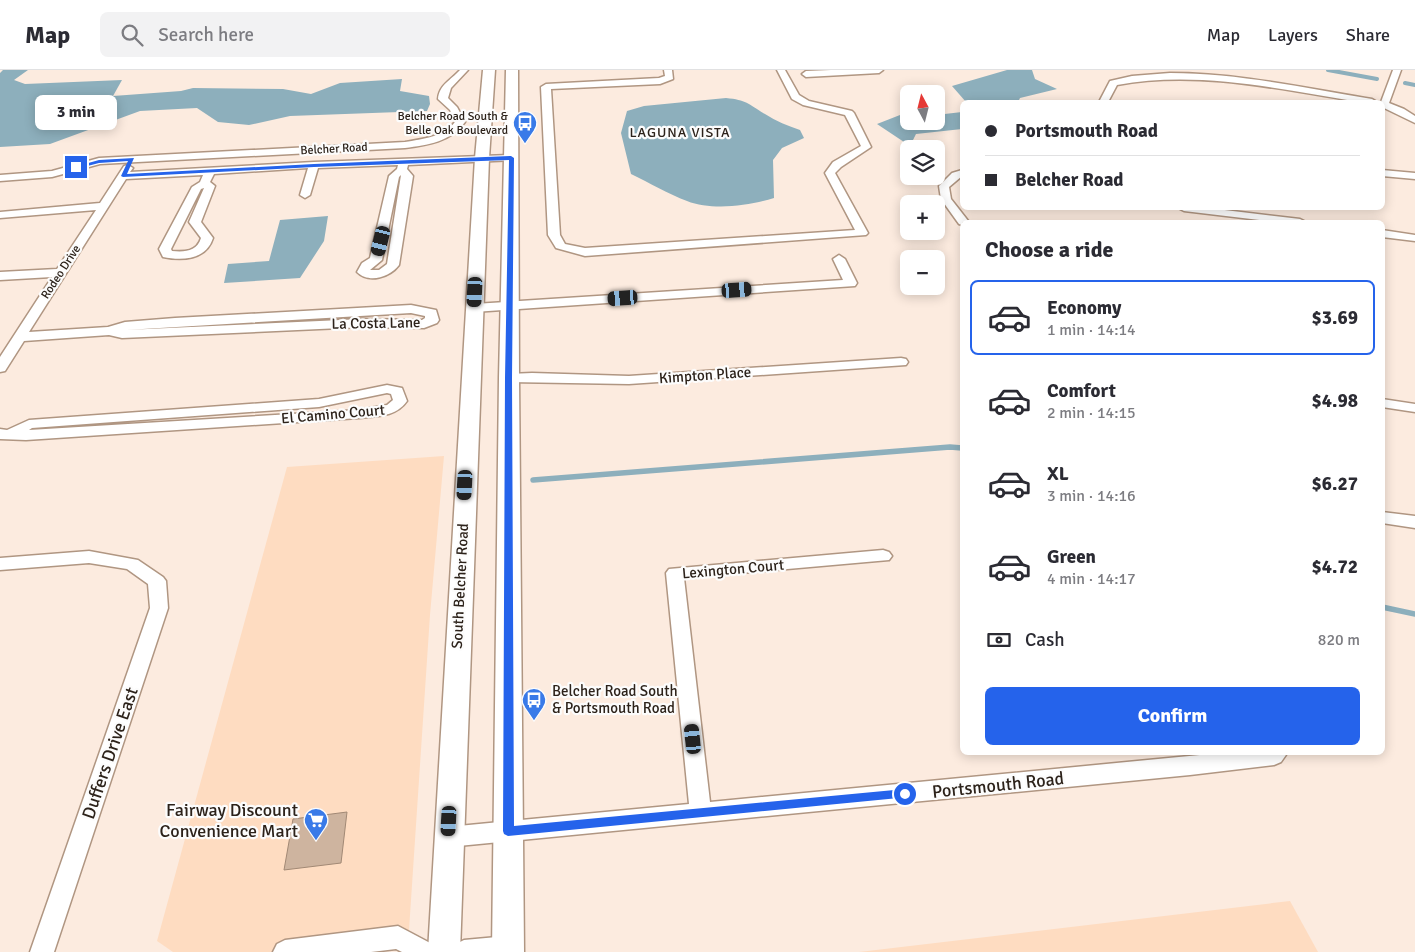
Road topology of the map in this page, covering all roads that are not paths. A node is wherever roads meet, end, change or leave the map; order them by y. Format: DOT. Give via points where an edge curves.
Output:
graph roads {
  1 [pos="464,70"];
  2 [pos="489,70"];
  3 [pos="512,70"];
  4 [pos="668,70"];
  5 [pos="781,70"];
  6 [pos="813,70"];
  7 [pos="879,70"];
  8 [pos="1397,70"];
  9 [pos="1105,100"];
  10 [pos="1360,100"];
  11 [pos="1385,100"];
  12 [pos="1385,105"];
  13 [pos="1415,120"];
  14 [pos="134,155"];
  15 [pos="482,158"];
  16 [pos="511,158"];
  17 [pos="314,165"];
  18 [pos="403,166"];
  19 [pos="210,171"];
  20 [pos="1385,172"];
  21 [pos="960,174"];
  22 [pos="123,176"];
  23 [pos="1415,176"];
  24 [pos="0,178"];
  25 [pos="204,184"];
  26 [pos="305,195"];
  27 [pos="104,206"];
  28 [pos="0,208"];
  29 [pos="72,208"];
  30 [pos="1201,210"];
  31 [pos="0,215"];
  32 [pos="962,220"];
  33 [pos="1283,220"];
  34 [pos="1385,233"];
  35 [pos="1415,238"];
  36 [pos="839,259"];
  37 [pos="60,273"];
  38 [pos="0,276"];
  39 [pos="509,306"];
  40 [pos="474,308"];
  41 [pos="110,331"];
  42 [pos="20,337"];
  43 [pos="901,362"];
  44 [pos="0,368"];
  45 [pos="508,378"];
  46 [pos="1385,403"];
  47 [pos="1415,408"];
  48 [pos="6,433"];
  49 [pos="1385,517"];
  50 [pos="1415,522"];
  51 [pos="883,556"];
  52 [pos="0,564"];
  53 [pos="132,564"];
  54 [pos="1275,755"];
  55 [pos="702,813"];
  56 [pos="508,831"];
  57 [pos="448,837"];
  58 [pos="508,949"];
  59 [pos="42,952"];
  60 [pos="286,952"];
  61 [pos="424,952"];
  62 [pos="444,952"];
  63 [pos="464,952"];
  1 -- 14 [label="street, Belcher Road" via="442,93 460,122 445,136 426,142"];
  2 -- 15 [label="main road, South Belcher Road"];
  3 -- 16 [label="main road"];
  4 -- 5 [label="street" via="670,77 660,81 546,87 554,235 560,246 585,252 862,233 830,173 834,165 866,147 849,113 806,103 795,97"];
  6 -- 7 [label="street" via="806,74"];
  8 -- 11 [label="street"];
  9 -- 10 [label="street" via="1113,83 1138,75 1167,72 1216,76"];
  12 -- 13 [label="street"];
  14 -- 22 [label="street"];
  14 -- 24 [label="street, Belcher Road" via="52,174"];
  15 -- 16 [label="street"];
  15 -- 18 [label="street"];
  15 -- 40 [label="main road, South Belcher Road"];
  16 -- 39 [label="main road"];
  17 -- 18 [label="street"];
  17 -- 19 [label="street"];
  17 -- 26 [label="street"];
  18 -- 18 [label="street" via="394,176 376,260 366,266 363,272 367,274 388,272 393,265 408,176"];
  19 -- 22 [label="street"];
  19 -- 25 [label="street"];
  20 -- 23 [label="street"];
  21 -- 32 [label="street" via="944,186 946,199"];
  22 -- 27 [label="street, Rodeo Drive"];
  25 -- 25 [label="street" via="197,186 165,249 167,254 189,254 206,245 207,238 195,222 210,186"];
  27 -- 29 [label="street"];
  27 -- 37 [label="street, Rodeo Drive"];
  28 -- 29 [label="street" via="49,205"];
  29 -- 31 [label="street"];
  30 -- 33 [label="street"];
  34 -- 35 [label="street"];
  36 -- 39 [label="street" via="851,283"];
  37 -- 38 [label="street"];
  37 -- 42 [label="street, Rodeo Drive"];
  39 -- 40 [label="street"];
  39 -- 45 [label="main road"];
  40 -- 57 [label="main road, South Belcher Road"];
  41 -- 41 [label="street, La Costa Lane" via="122,334 363,323 424,324 432,320 431,313 402,310 175,322 125,326"];
  41 -- 42 [label="street, La Costa Lane"];
  42 -- 44 [label="street, Rodeo Drive"];
  43 -- 45 [label="street, Kimpton Place" via="629,380"];
  45 -- 56 [label="main road"];
  46 -- 47 [label="street"];
  48 -- 48 [label="street, El Camino Court" via="26,435 359,414 392,409 400,401 397,391 387,389 319,403 29,424"];
  49 -- 50 [label="street"];
  51 -- 55 [label="street, Lexington Court" via="674,573"];
  52 -- 53 [label="street" via="89,557"];
  53 -- 59 [label="street, Duffers Drive East" via="157,581 159,608"];
  54 -- 55 [label="street, Portsmouth Road"];
  55 -- 56 [label="street, Portsmouth Road"];
  56 -- 57 [label="street, Portsmouth Road"];
  56 -- 58 [label="main road"];
  57 -- 62 [label="main road, South Belcher Road"];
  58 -- 63 [label="street"];
  60 -- 61 [label="street" via="398,937"];
}
